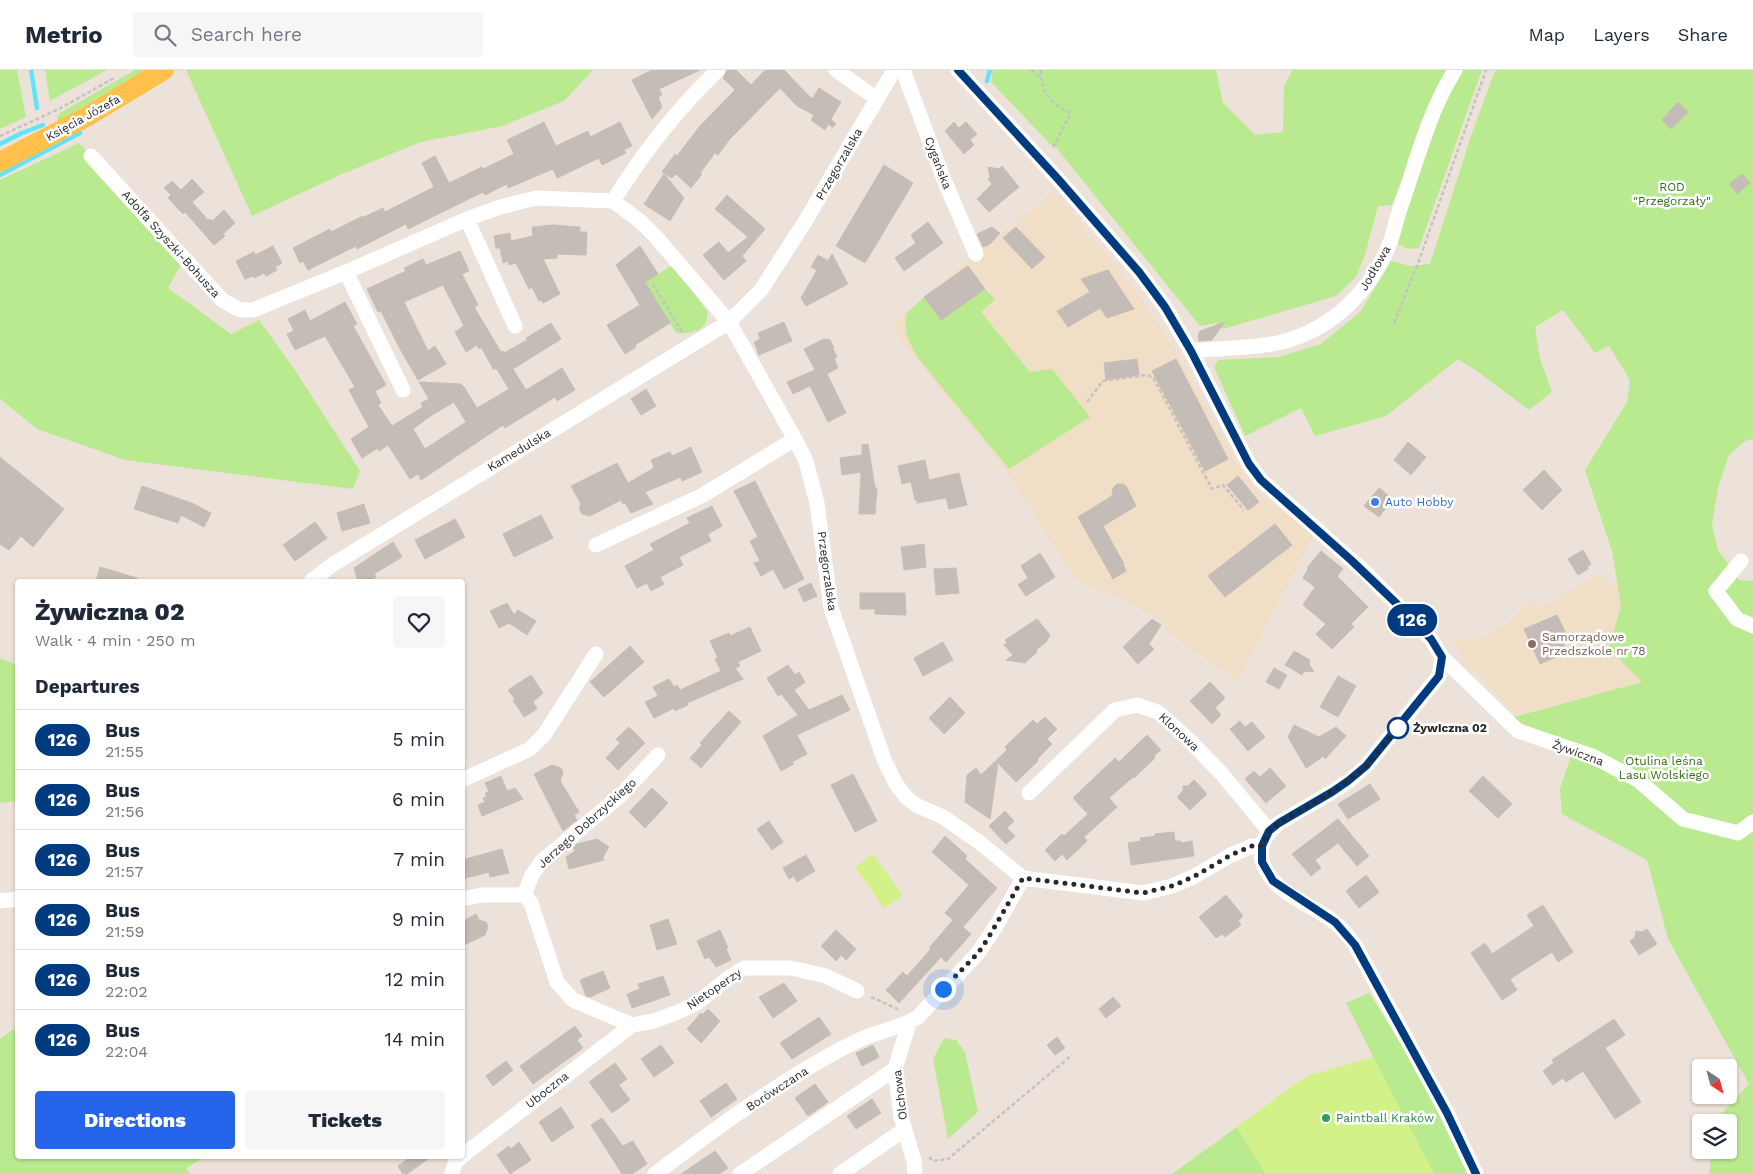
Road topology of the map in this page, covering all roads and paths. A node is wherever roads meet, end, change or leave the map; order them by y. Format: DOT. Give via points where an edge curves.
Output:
graph roads {
  1 [pos="164,70"];
  2 [pos="718,70"];
  3 [pos="836,70"];
  4 [pos="894,70"];
  5 [pos="903,70"];
  6 [pos="958,70"];
  7 [pos="1031,70"];
  8 [pos="1041,70"];
  9 [pos="1455,70"];
  10 [pos="1486,70"];
  11 [pos="115,77"];
  12 [pos="1041,78"];
  13 [pos="877,99"];
  14 [pos="0,136"];
  15 [pos="91,156"];
  16 [pos="0,162"];
  17 [pos="1044,163"];
  18 [pos="613,201"];
  19 [pos="467,219"];
  20 [pos="976,254"];
  21 [pos="346,272"];
  22 [pos="653,284"];
  23 [pos="729,322"];
  24 [pos="1394,324"];
  25 [pos="515,326"];
  26 [pos="690,346"];
  27 [pos="1191,351"];
  28 [pos="403,390"];
  29 [pos="1087,402"];
  30 [pos="795,439"];
  31 [pos="1244,510"];
  32 [pos="596,545"];
  33 [pos="1741,561"];
  34 [pos="314,579"];
  35 [pos="1753,626"];
  36 [pos="596,654"];
  37 [pos="1442,657"];
  38 [pos="658,755"];
  39 [pos="465,779"];
  40 [pos="1029,793"];
  41 [pos="1753,822"];
  42 [pos="1269,831"];
  43 [pos="1262,846"];
  44 [pos="1023,878"];
  45 [pos="524,895"];
  46 [pos="465,898"];
  47 [pos="15,899"];
  48 [pos="0,901"];
  49 [pos="857,991"];
  50 [pos="888,1005"];
  51 [pos="909,1023"];
  52 [pos="632,1025"];
  53 [pos="1072,1055"];
  54 [pos="895,1069"];
  55 [pos="905,1129"];
  56 [pos="465,1154"];
  57 [pos="927,1156"];
  58 [pos="459,1159"];
  59 [pos="452,1173"];
  60 [pos="655,1174"];
  61 [pos="740,1174"];
  62 [pos="840,1174"];
  63 [pos="914,1174"];
  64 [pos="1476,1174"];
  1 -- 16 [label="main road, Księcia Józefa" via="88,116"];
  2 -- 18 [label="street" via="668,122"];
  3 -- 13 [label="street"];
  4 -- 13 [label="street, Przegorzalska"];
  5 -- 20 [label="street, Cygańska"];
  6 -- 17 [label="street"];
  7 -- 12 [label="path"];
  8 -- 12 [label="path"];
  9 -- 27 [label="street, Jodłowa" via="1435,106 1388,246 1371,279 1355,300 1326,322 1282,342"];
  10 -- 24 [label="path"];
  11 -- 14 [label="path" via="59,109"];
  12 -- 17 [label="path" via="1049,99 1071,113"];
  13 -- 23 [label="street, Przegorzalska" via="761,290"];
  15 -- 21 [label="street, Adolfa Szyszki-Bohusza" via="222,300 240,310 253,310"];
  17 -- 27 [label="street" via="1139,272"];
  18 -- 19 [label="street, Adolfa Szyszki-Bohusza" via="536,198"];
  18 -- 23 [label="street" via="656,237"];
  19 -- 21 [label="street, Adolfa Szyszki-Bohusza"];
  19 -- 25 [label="street"];
  21 -- 28 [label="street"];
  22 -- 26 [label="path"];
  23 -- 26 [label="street, Kamedulska"];
  23 -- 30 [label="street, Przegorzalska"];
  26 -- 34 [label="street, Kamedulska"];
  27 -- 37 [label="street" via="1249,464 1261,480 1358,566 1431,639"];
  29 -- 31 [label="path" via="1103,381 1145,375 1153,377 1212,489 1223,485"];
  30 -- 32 [label="street" via="703,495"];
  30 -- 44 [label="street, Przegorzalska" via="806,461 817,503 831,608 885,762 896,784 916,805 943,817"];
  33 -- 35 [label="street" via="1716,592 1737,619"];
  36 -- 39 [label="street" via="544,735 530,750"];
  37 -- 41 [label="street, Żywiczna" via="1518,731 1592,756 1638,780 1683,818 1738,833"];
  37 -- 42 [label="street" via="1439,676 1366,766 1343,785"];
  38 -- 45 [label="street, Jerzego Dobrzyckiego" via="621,795 542,861"];
  40 -- 42 [label="street, Klonowa" via="1115,710 1137,705 1158,712 1189,740"];
  42 -- 43 [label="street"];
  43 -- 44 [label="street" via="1252,846 1231,855 1172,886 1143,893"];
  43 -- 64 [label="street" via="1262,862 1273,881 1335,922 1355,945 1447,1113"];
  44 -- 51 [label="street" via="978,953"];
  45 -- 46 [label="street"];
  45 -- 52 [label="street" via="531,904 557,982 565,993 573,1000"];
  47 -- 48 [label="street"];
  49 -- 50 [label="path"];
  49 -- 52 [label="street, Nietoperzy" via="826,976 791,968 744,968 697,1003 654,1021"];
  51 -- 54 [label="street, Olchowa"];
  51 -- 60 [label="street, Borówczana" via="843,1048 710,1133"];
  52 -- 56 [label="street, Uboczna"];
  53 -- 57 [label="path" via="948,1158 933,1161"];
  54 -- 55 [label="street, Olchowa"];
  54 -- 61 [label="street"];
  55 -- 62 [label="street"];
  55 -- 63 [label="street, Olchowa" via="914,1161"];
  58 -- 59 [label="street, Uboczna"];
}
